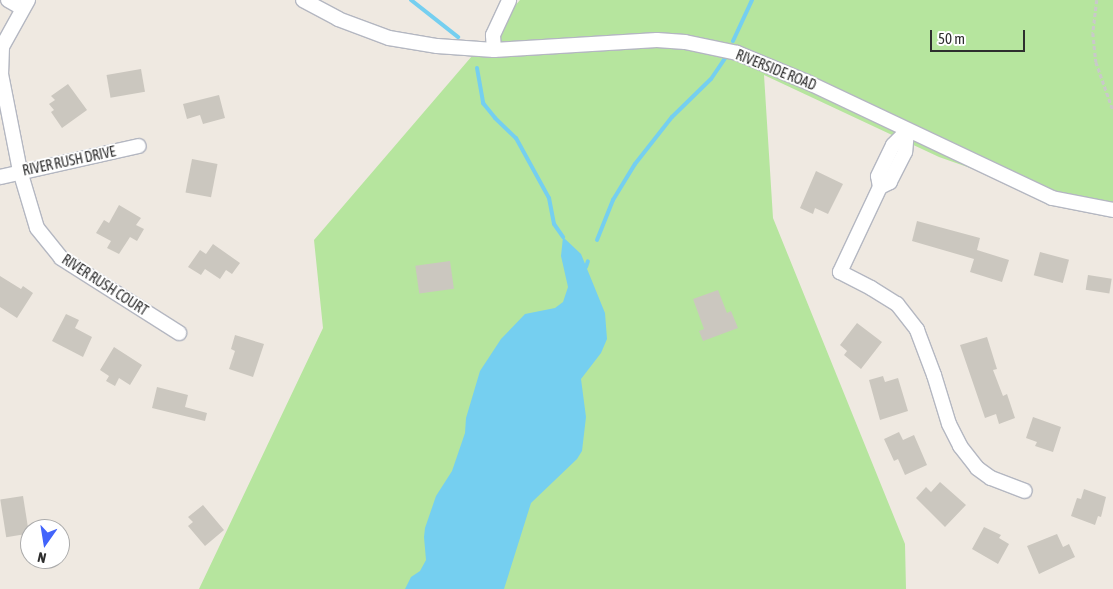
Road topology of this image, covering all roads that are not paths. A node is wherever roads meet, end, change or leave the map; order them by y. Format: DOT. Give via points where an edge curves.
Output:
graph roads {
  1 [pos="8,0"];
  2 [pos="303,0"];
  3 [pos="508,0"];
  4 [pos="25,4"];
  5 [pos="494,50"];
  6 [pos="907,131"];
  7 [pos="139,146"];
  8 [pos="20,171"];
  9 [pos="0,177"];
  10 [pos="1113,210"];
  11 [pos="179,333"];
  12 [pos="1024,491"];
  1 -- 4 [label="street"];
  2 -- 5 [label="street, RIVERSIDE ROAD" via="338,19 389,38"];
  3 -- 5 [label="street" via="493,35"];
  4 -- 8 [label="street, RIVER RUSH COURT" via="2,47 1,74"];
  5 -- 6 [label="street, RIVERSIDE ROAD" via="657,40 684,42 737,53 807,82"];
  6 -- 10 [label="street, RIVERSIDE ROAD" via="1052,198"];
  6 -- 12 [label="street" via="893,145 878,176 880,187 840,272 897,304 917,330 949,424 960,446 976,468 991,478"];
  7 -- 8 [label="street, RIVER RUSH DRIVE"];
  8 -- 9 [label="street, RIVER RUSH DRIVE"];
  8 -- 11 [label="street, RIVER RUSH COURT" via="37,228 61,258"];
}
